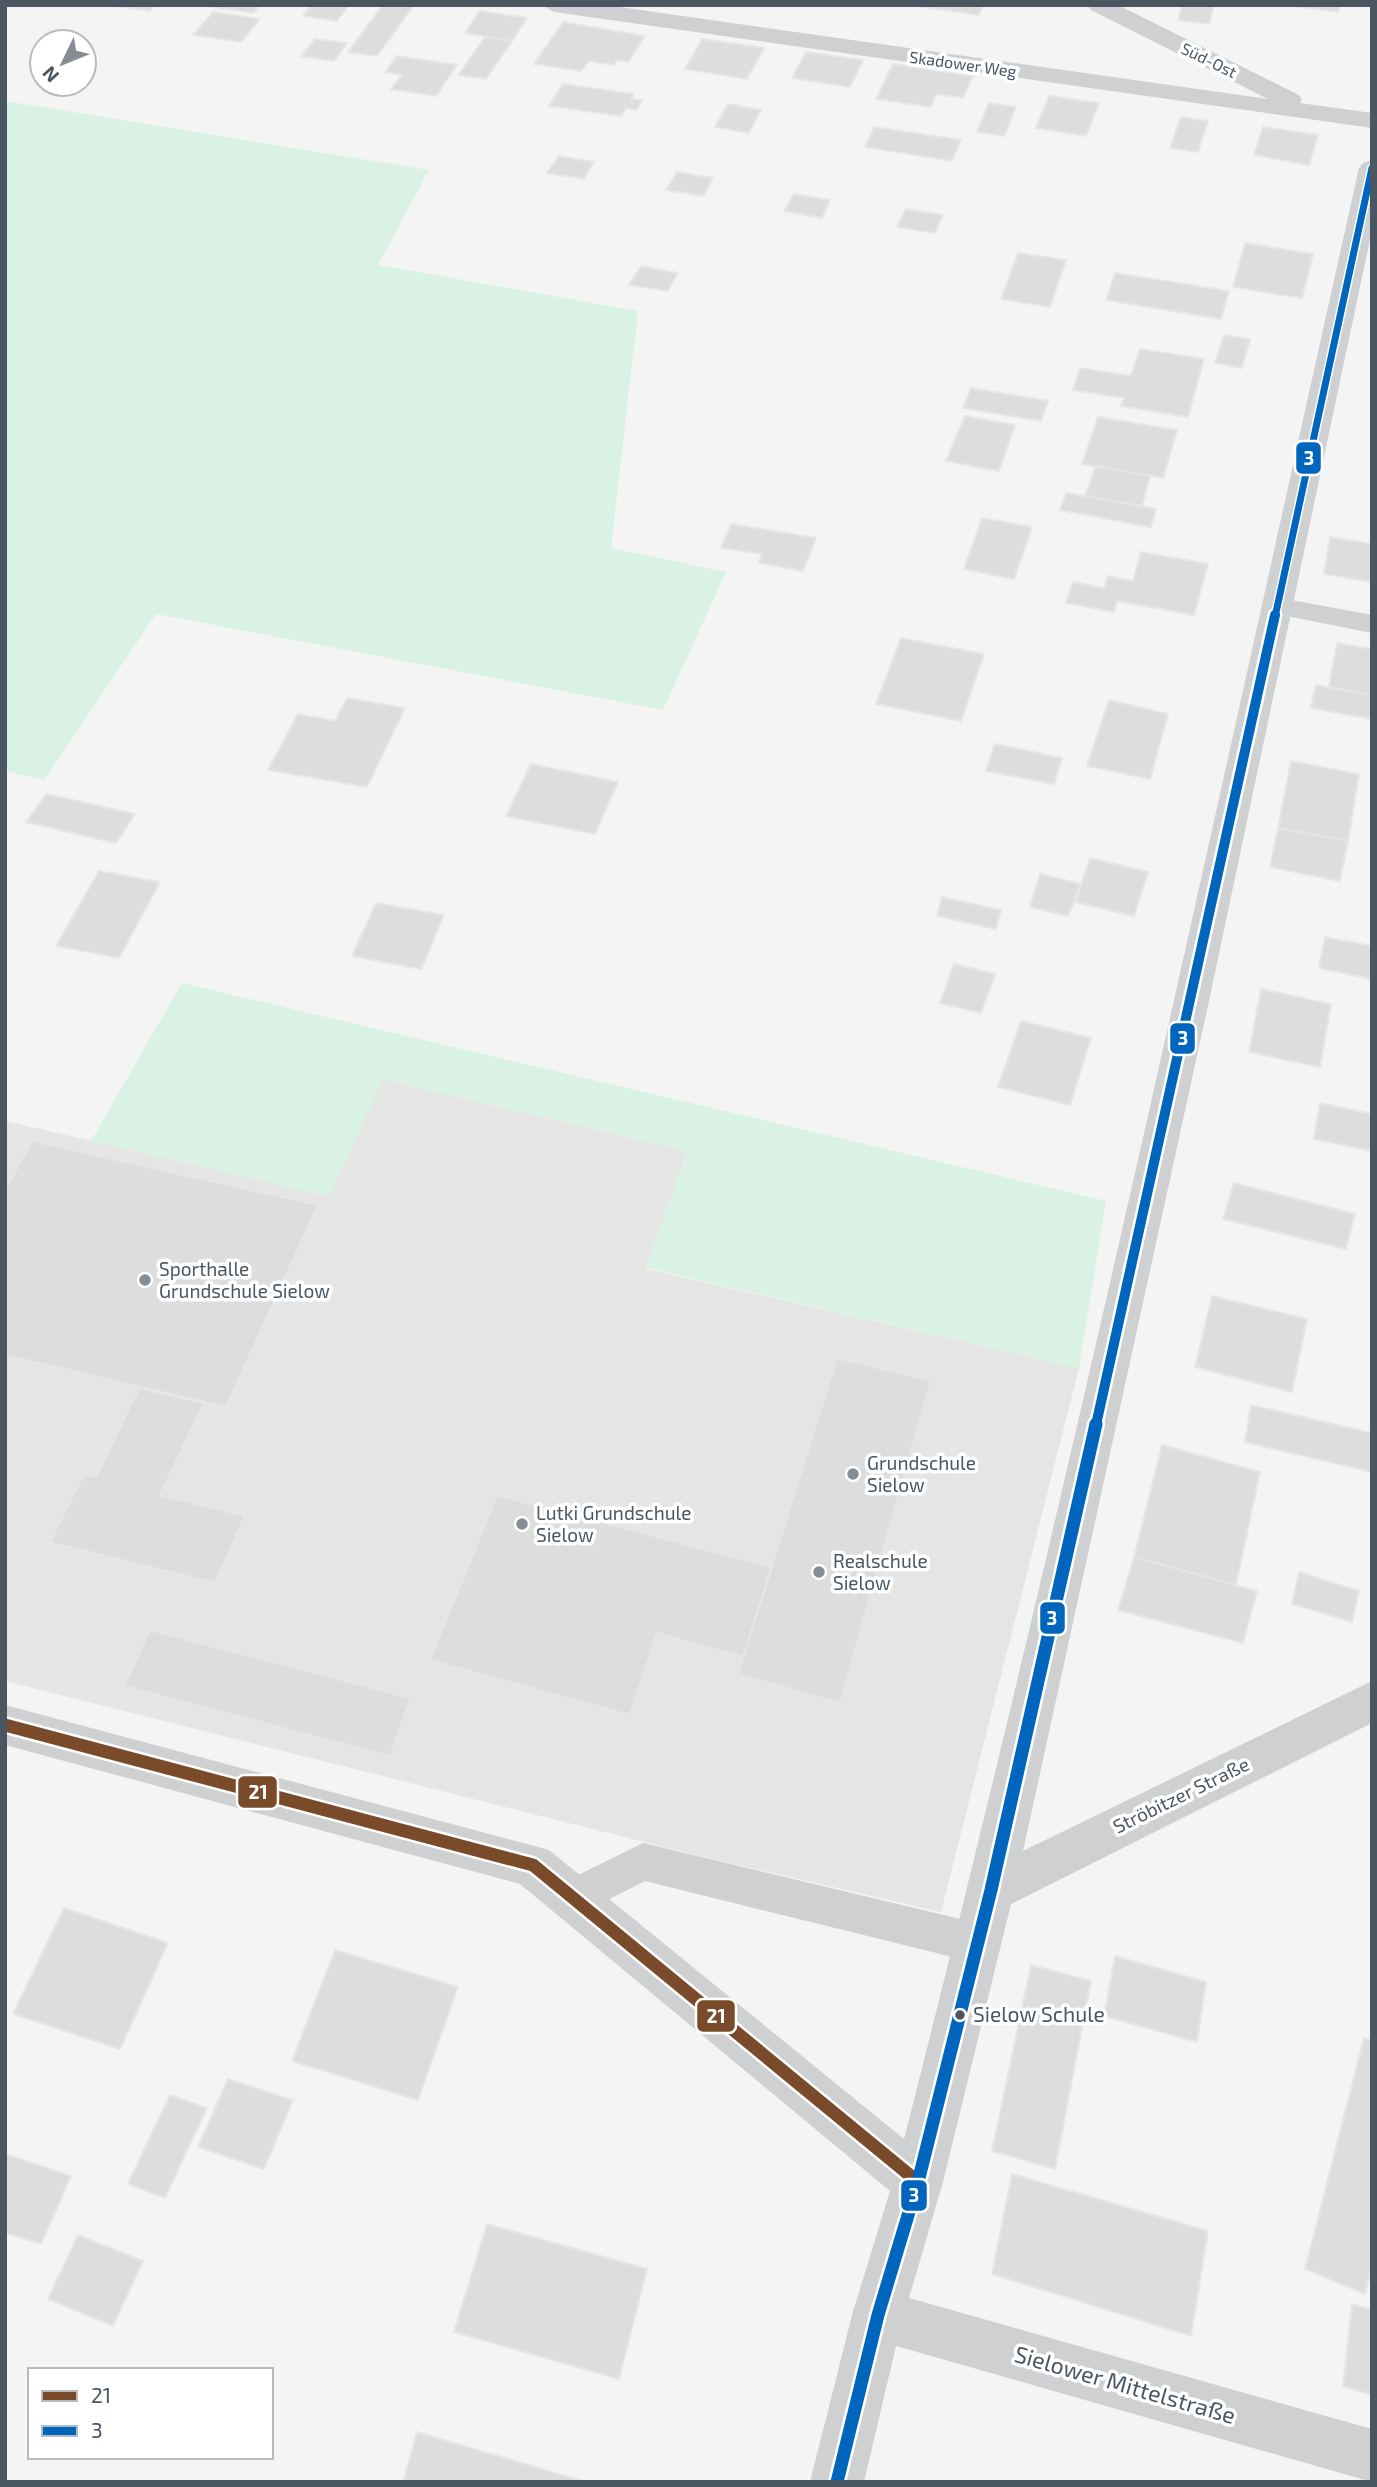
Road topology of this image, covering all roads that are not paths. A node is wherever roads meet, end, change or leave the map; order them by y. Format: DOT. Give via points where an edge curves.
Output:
graph roads {
  1 [pos="554,5"];
  2 [pos="1099,5"];
  3 [pos="1320,114"];
  4 [pos="1372,121"];
  5 [pos="1372,168"];
  6 [pos="1275,606"];
  7 [pos="1372,624"];
  8 [pos="1372,1701"];
  9 [pos="5,1725"];
  10 [pos="991,1890"];
  11 [pos="574,1898"];
  12 [pos="977,1943"];
  13 [pos="918,2182"];
  14 [pos="878,2315"];
  15 [pos="1372,2455"];
  16 [pos="837,2482"];
  1 -- 3 [label="street, Skadower Weg"];
  2 -- 3 [label="street, Süd-Ost"];
  3 -- 4 [label="street, Skadower Weg"];
  5 -- 6 [label="street"];
  6 -- 7 [label="lane"];
  6 -- 10 [label="street"];
  8 -- 10 [label="street, Ströbitzer Straße"];
  9 -- 11 [label="street" via="533,1865"];
  10 -- 12 [label="street"];
  11 -- 12 [label="lane" via="643,1862"];
  11 -- 13 [label="street"];
  12 -- 13 [label="street"];
  13 -- 14 [label="street"];
  14 -- 15 [label="street, Sielower Mittelstraße"];
  14 -- 16 [label="street"];
}
